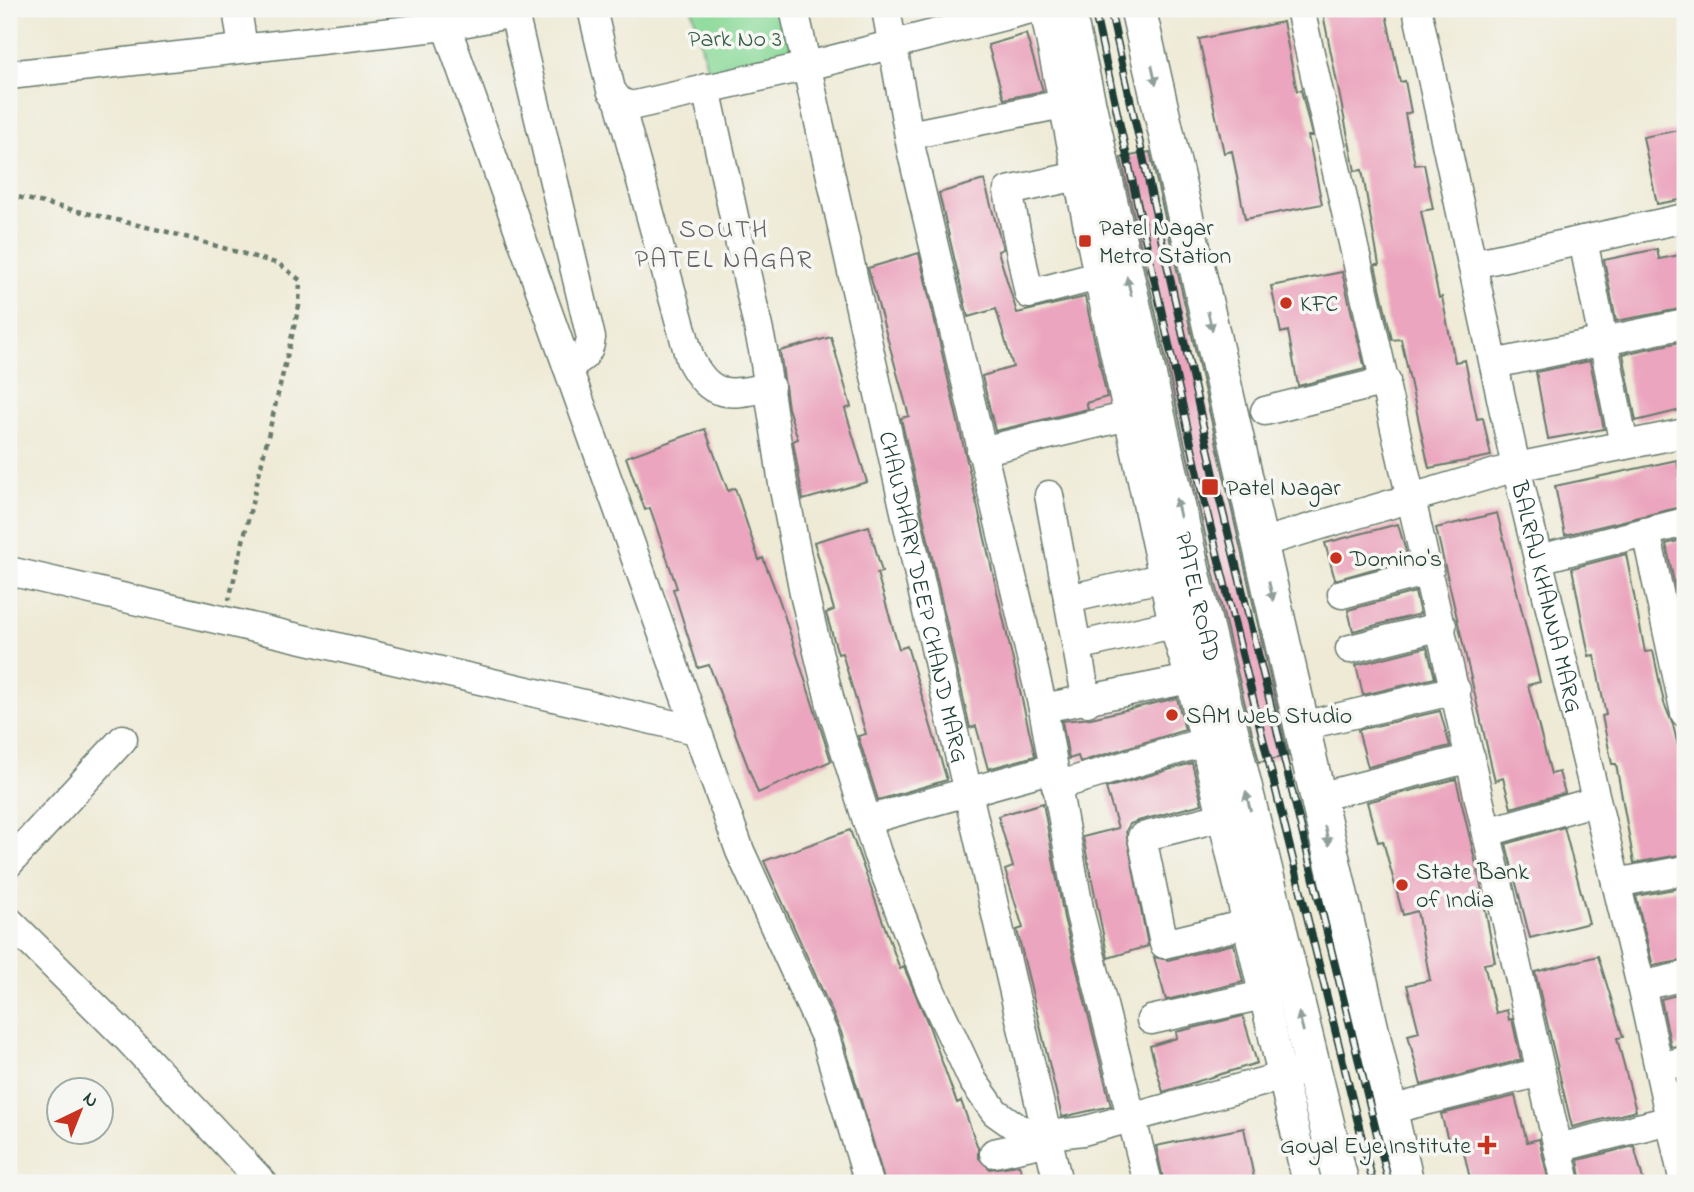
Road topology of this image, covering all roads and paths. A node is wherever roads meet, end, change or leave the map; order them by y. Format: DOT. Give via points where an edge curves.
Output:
graph roads {
  1 [pos="237,9"];
  2 [pos="592,9"];
  3 [pos="794,9"];
  4 [pos="886,9"];
  5 [pos="1031,9"];
  6 [pos="1044,9"];
  7 [pos="1067,9"];
  8 [pos="1138,9"];
  9 [pos="1300,9"];
  10 [pos="1417,9"];
  11 [pos="513,11"];
  12 [pos="446,26"];
  13 [pos="894,44"];
  14 [pos="243,48"];
  15 [pos="808,66"];
  16 [pos="9,75"];
  17 [pos="706,89"];
  18 [pos="619,101"];
  19 [pos="1063,104"];
  20 [pos="909,135"];
  21 [pos="1078,176"];
  22 [pos="9,195"];
  23 [pos="1685,218"];
  24 [pos="1583,240"];
  25 [pos="1473,264"];
  26 [pos="1098,276"];
  27 [pos="1685,324"];
  28 [pos="1604,341"];
  29 [pos="1494,364"];
  30 [pos="567,366"];
  31 [pos="1386,381"];
  32 [pos="770,387"];
  33 [pos="1265,411"];
  34 [pos="1129,416"];
  35 [pos="1685,433"];
  36 [pos="1624,445"];
  37 [pos="981,451"];
  38 [pos="1516,467"];
  39 [pos="1049,495"];
  40 [pos="1412,498"];
  41 [pos="1685,523"];
  42 [pos="1646,532"];
  43 [pos="1260,543"];
  44 [pos="1539,559"];
  45 [pos="9,571"];
  46 [pos="1429,571"];
  47 [pos="1165,577"];
  48 [pos="1342,594"];
  49 [pos="1068,599"];
  50 [pos="224,621"];
  51 [pos="1173,624"];
  52 [pos="1442,626"];
  53 [pos="1077,646"];
  54 [pos="1350,649"];
  55 [pos="1190,679"];
  56 [pos="1456,690"];
  57 [pos="1087,702"];
  58 [pos="1043,708"];
  59 [pos="1685,713"];
  60 [pos="1302,726"];
  61 [pos="696,730"];
  62 [pos="123,739"];
  63 [pos="1204,742"];
  64 [pos="1471,758"];
  65 [pos="1055,777"];
  66 [pos="968,792"];
  67 [pos="1318,797"];
  68 [pos="1596,801"];
  69 [pos="1222,817"];
  70 [pos="867,820"];
  71 [pos="1488,832"];
  72 [pos="9,863"];
  73 [pos="1685,870"];
  74 [pos="1616,883"];
  75 [pos="9,921"];
  76 [pos="1247,923"];
  77 [pos="1685,976"];
  78 [pos="1642,986"];
  79 [pos="1263,995"];
  80 [pos="1152,1020"];
  81 [pos="1672,1064"];
  82 [pos="1297,1071"];
  83 [pos="1541,1072"];
  84 [pos="1389,1110"];
  85 [pos="1133,1117"];
  86 [pos="1670,1120"];
  87 [pos="1049,1138"];
  88 [pos="1558,1148"];
  89 [pos="994,1153"];
  90 [pos="263,1183"];
  91 [pos="869,1183"];
  92 [pos="1058,1183"];
  93 [pos="1148,1183"];
  94 [pos="1307,1183"];
  95 [pos="1341,1183"];
  96 [pos="1406,1183"];
  97 [pos="1566,1183"];
  98 [pos="1684,1183"];
  1 -- 14 [label="street"];
  2 -- 18 [label="street" via="611,90"];
  3 -- 15 [label="street, CHAUDHARY DEEP CHAND MARG"];
  4 -- 13 [label="street"];
  5 -- 13 [label="street"];
  6 -- 19 [label="street"];
  82 -- 7 [label="main road, PATEL ROAD, one-way"];
  8 -- 43 [label="main road, one-way"];
  9 -- 31 [label="street"];
  10 -- 25 [label="street, BALRAJ KHANNA MARG"];
  11 -- 12 [label="street"];
  11 -- 30 [label="street" via="592,338 584,358"];
  12 -- 14 [label="street"];
  12 -- 30 [label="street"];
  13 -- 15 [label="street"];
  13 -- 20 [label="street"];
  14 -- 16 [label="street"];
  15 -- 17 [label="street"];
  15 -- 66 [label="street, CHAUDHARY DEEP CHAND MARG"];
  17 -- 18 [label="street" via="631,106"];
  17 -- 32 [label="street"];
  18 -- 32 [label="street" via="700,379 716,391"];
  19 -- 20 [label="street"];
  19 -- 21 [label="street"];
  20 -- 37 [label="street"];
  21 -- 26 [label="street"];
  21 -- 26 [label="street" via="1008,191 1028,294"];
  22 -- 50 [label="path" via="168,232 279,264 300,280 299,306"];
  23 -- 24 [label="street"];
  24 -- 25 [label="street"];
  24 -- 28 [label="street"];
  25 -- 29 [label="street, BALRAJ KHANNA MARG"];
  26 -- 34 [label="street"];
  27 -- 28 [label="street"];
  28 -- 29 [label="street"];
  28 -- 36 [label="street"];
  29 -- 38 [label="street, BALRAJ KHANNA MARG"];
  30 -- 61 [label="street"];
  31 -- 33 [label="street"];
  31 -- 40 [label="street"];
  32 -- 70 [label="street" via="805,598 831,705"];
  34 -- 37 [label="street"];
  34 -- 47 [label="street"];
  35 -- 36 [label="street"];
  36 -- 38 [label="street"];
  37 -- 58 [label="street"];
  38 -- 40 [label="street"];
  38 -- 44 [label="street, BALRAJ KHANNA MARG"];
  39 -- 49 [label="street"];
  40 -- 43 [label="street"];
  40 -- 46 [label="street"];
  41 -- 42 [label="street"];
  42 -- 44 [label="street"];
  42 -- 59 [label="street"];
  43 -- 60 [label="main road, one-way"];
  44 -- 68 [label="street, BALRAJ KHANNA MARG"];
  45 -- 50 [label="street"];
  46 -- 48 [label="street"];
  46 -- 52 [label="street"];
  47 -- 49 [label="street"];
  47 -- 51 [label="street"];
  49 -- 53 [label="street"];
  50 -- 61 [label="street"];
  51 -- 53 [label="street"];
  51 -- 55 [label="street"];
  52 -- 54 [label="street"];
  52 -- 56 [label="street"];
  53 -- 57 [label="street"];
  55 -- 57 [label="street"];
  55 -- 63 [label="street"];
  56 -- 60 [label="street"];
  56 -- 64 [label="street"];
  57 -- 58 [label="street"];
  58 -- 65 [label="street"];
  60 -- 67 [label="main road"];
  61 -- 91 [label="street" via="740,851 825,1037"];
  62 -- 72 [label="street"];
  63 -- 65 [label="street"];
  63 -- 69 [label="street"];
  64 -- 67 [label="street"];
  64 -- 71 [label="street"];
  65 -- 66 [label="street"];
  65 -- 85 [label="street" via="1080,914"];
  66 -- 70 [label="street"];
  66 -- 87 [label="street, CHAUDHARY DEEP CHAND MARG"];
  67 -- 84 [label="main road, one-way"];
  68 -- 71 [label="street"];
  68 -- 74 [label="street, BALRAJ KHANNA MARG"];
  69 -- 76 [label="street"];
  69 -- 76 [label="street" via="1142,837 1164,944"];
  70 -- 87 [label="street" via="930,989 974,1081 995,1112 1019,1129"];
  71 -- 83 [label="street"];
  73 -- 74 [label="street"];
  74 -- 78 [label="street, BALRAJ KHANNA MARG"];
  75 -- 90 [label="street"];
  76 -- 79 [label="street"];
  77 -- 78 [label="street"];
  78 -- 81 [label="street, BALRAJ KHANNA MARG"];
  79 -- 80 [label="street"];
  79 -- 82 [label="street"];
  81 -- 86 [label="street, BALRAJ KHANNA MARG"];
  82 -- 85 [label="street"];
  82 -- 94 [label="street"];
  82 -- 95 [label="main road, PATEL ROAD"];
  83 -- 84 [label="street"];
  83 -- 88 [label="street"];
  84 -- 96 [label="main road"];
  85 -- 87 [label="street"];
  85 -- 93 [label="street"];
  86 -- 88 [label="street"];
  86 -- 98 [label="street, BALRAJ KHANNA MARG"];
  87 -- 89 [label="street"];
  87 -- 92 [label="street, CHAUDHARY DEEP CHAND MARG"];
  88 -- 97 [label="street"];
}
